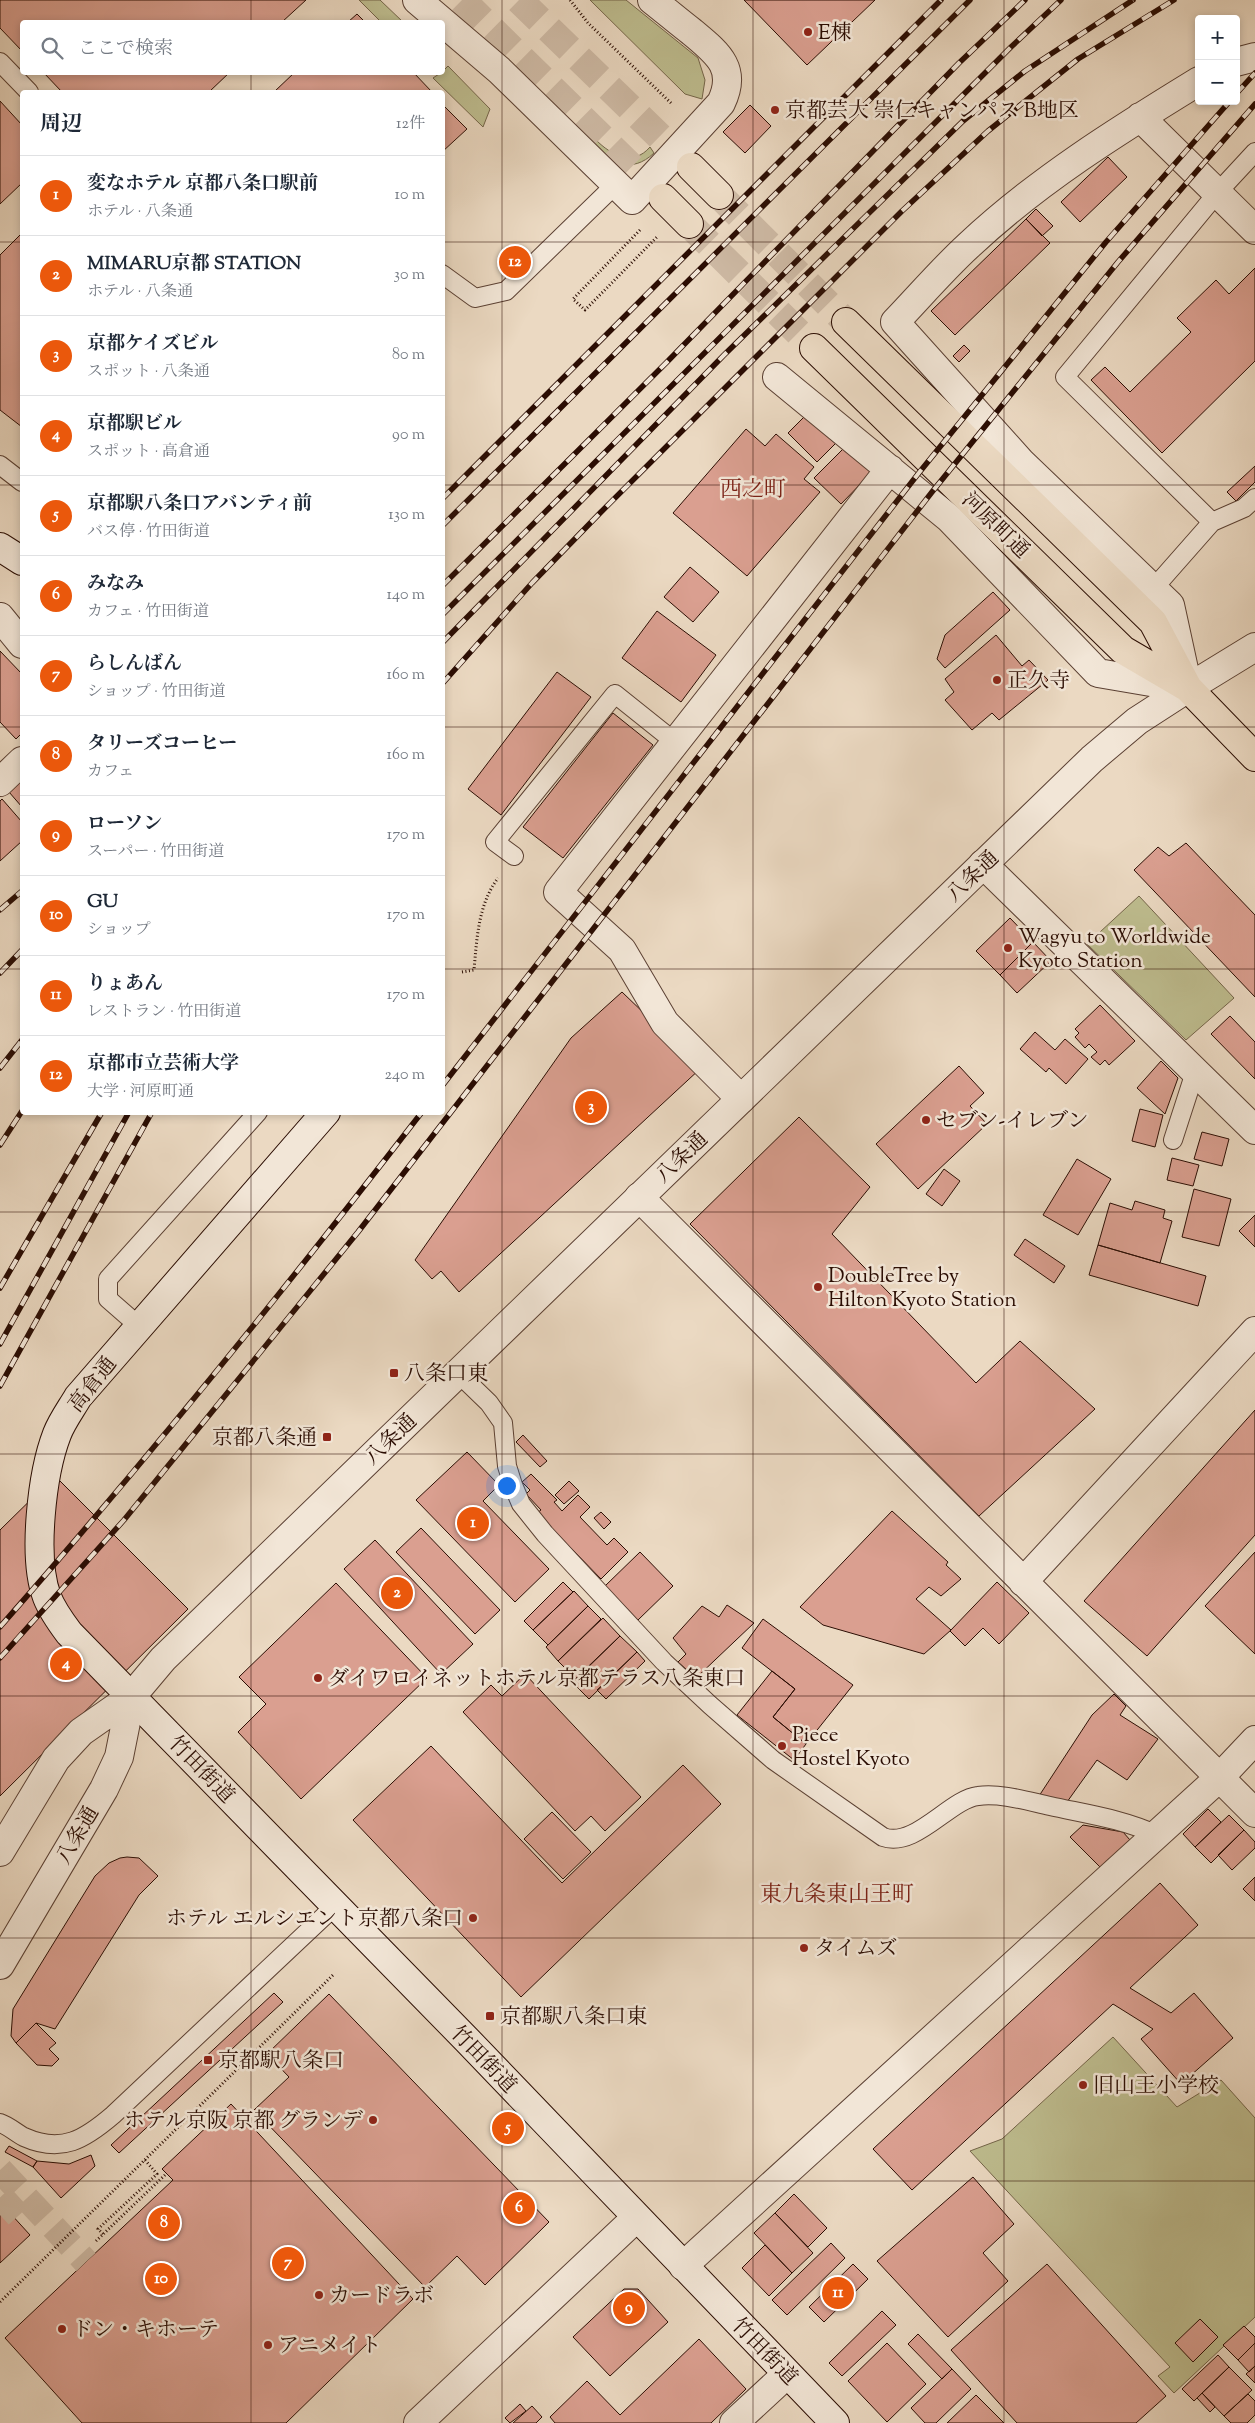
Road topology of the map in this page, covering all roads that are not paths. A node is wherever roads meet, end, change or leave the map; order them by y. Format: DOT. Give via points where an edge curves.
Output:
graph roads {
  1 [pos="417,0"];
  2 [pos="652,0"];
  3 [pos="440,20"];
  4 [pos="445,24"];
  5 [pos="1255,57"];
  6 [pos="1240,61"];
  7 [pos="0,62"];
  8 [pos="1195,83"];
  9 [pos="27,90"];
  10 [pos="1140,117"];
  11 [pos="1255,152"];
  12 [pos="691,167"];
  13 [pos="616,184"];
  14 [pos="1218,192"];
  15 [pos="719,195"];
  16 [pos="663,198"];
  17 [pos="689,224"];
  18 [pos="1255,230"];
  19 [pos="445,276"];
  20 [pos="846,322"];
  21 [pos="814,348"];
  22 [pos="777,377"];
  23 [pos="0,465"];
  24 [pos="890,469"];
  25 [pos="20,480"];
  26 [pos="1255,498"];
  27 [pos="1212,522"];
  28 [pos="0,548"];
  29 [pos="20,560"];
  30 [pos="1153,588"];
  31 [pos="0,617"];
  32 [pos="20,642"];
  33 [pos="1255,647"];
  34 [pos="1188,688"];
  35 [pos="675,742"];
  36 [pos="1255,757"];
  37 [pos="20,763"];
  38 [pos="0,782"];
  39 [pos="514,856"];
  40 [pos="983,864"];
  41 [pos="1195,1072"];
  42 [pos="741,1099"];
  43 [pos="255,1115"];
  44 [pos="323,1115"];
  45 [pos="1255,1130"];
  46 [pos="1173,1140"];
  47 [pos="639,1197"];
  48 [pos="140,1327"];
  49 [pos="1255,1331"];
  50 [pos="458,1373"];
  51 [pos="1023,1582"];
  52 [pos="131,1697"];
  53 [pos="1255,1740"];
  54 [pos="1220,1777"];
  55 [pos="1255,1813"];
  56 [pos="1157,1835"];
  57 [pos="0,1852"];
  58 [pos="336,1905"];
  59 [pos="0,1965"];
  60 [pos="0,2123"];
  61 [pos="636,2218"];
  62 [pos="683,2266"];
  63 [pos="787,2374"];
  64 [pos="430,2419"];
  65 [pos="734,2423"];
  66 [pos="835,2423"];
  1 -- 3 [label="street"];
  2 -- 13 [label="street" via="719,56 727,71 727,88 721,103 632,200"];
  4 -- 13 [label="street" via="499,70"];
  5 -- 6 [label="street"];
  7 -- 9 [label="lane"];
  8 -- 10 [label="street"];
  10 -- 14 [label="street"];
  10 -- 30 [label="street" via="1041,184 975,239 895,322 1021,462"];
  11 -- 14 [label="lane"];
  12 -- 15 [label="highway"];
  13 -- 19 [label="lane" via="506,290 475,298"];
  14 -- 18 [label="street"];
  14 -- 27 [label="lane" via="1065,378"];
  16 -- 17 [label="highway"];
  20 -- 34 [label="highway, 河原町通" via="1153,622"];
  21 -- 34 [label="highway, 河原町通" via="1123,650"];
  22 -- 24 [label="street"];
  23 -- 25 [label="lane"];
  24 -- 34 [label="street" via="950,519 1098,673"];
  24 -- 35 [label="street"];
  26 -- 27 [label="lane" via="1244,508"];
  27 -- 30 [label="lane"];
  28 -- 29 [label="street"];
  30 -- 34 [label="street" via="1170,605"];
  31 -- 32 [label="street"];
  33 -- 34 [label="street, 八条通"];
  34 -- 36 [label="highway, 河原町通"];
  34 -- 40 [label="street, 八条通" via="1136,721"];
  35 -- 39 [label="lane" via="615,694 495,842"];
  35 -- 42 [label="street" via="558,892 622,950 665,1023"];
  37 -- 38 [label="street"];
  40 -- 41 [label="street"];
  40 -- 42 [label="street, 八条通"];
  41 -- 45 [label="street"];
  41 -- 46 [label="lane"];
  42 -- 47 [label="street, 八条通"];
  43 -- 48 [label="lane" via="108,1279 108,1299"];
  44 -- 48 [label="street, 高倉通"];
  47 -- 50 [label="street, 八条通"];
  47 -- 51 [label="street"];
  48 -- 52 [label="street, 高倉通" via="78,1397 58,1433 45,1475 40,1524 46,1595 56,1616"];
  49 -- 51 [label="street"];
  50 -- 52 [label="street, 八条通" via="163,1659"];
  50 -- 56 [label="lane" via="489,1403 503,1422 507,1466 513,1485 521,1504 546,1534 664,1662 710,1705 773,1760 883,1838 890,1840 920,1831 977,1796 1013,1798 1135,1825"];
  51 -- 54 [label="street"];
  52 -- 57 [label="street, 八条通" via="81,1732 56,1759"];
  52 -- 58 [label="street, 竹田街道"];
  52 -- 59 [label="street, 八条通" via="119,1757 104,1789"];
  53 -- 54 [label="street"];
  54 -- 55 [label="street"];
  54 -- 56 [label="street"];
  56 -- 62 [label="street"];
  58 -- 60 [label="lane" via="84,2138 47,2144 25,2137"];
  58 -- 61 [label="street, 竹田街道"];
  61 -- 62 [label="street, 竹田街道"];
  61 -- 64 [label="street"];
  62 -- 63 [label="street, 竹田街道"];
  63 -- 65 [label="street"];
  63 -- 66 [label="street, 竹田街道"];
}
